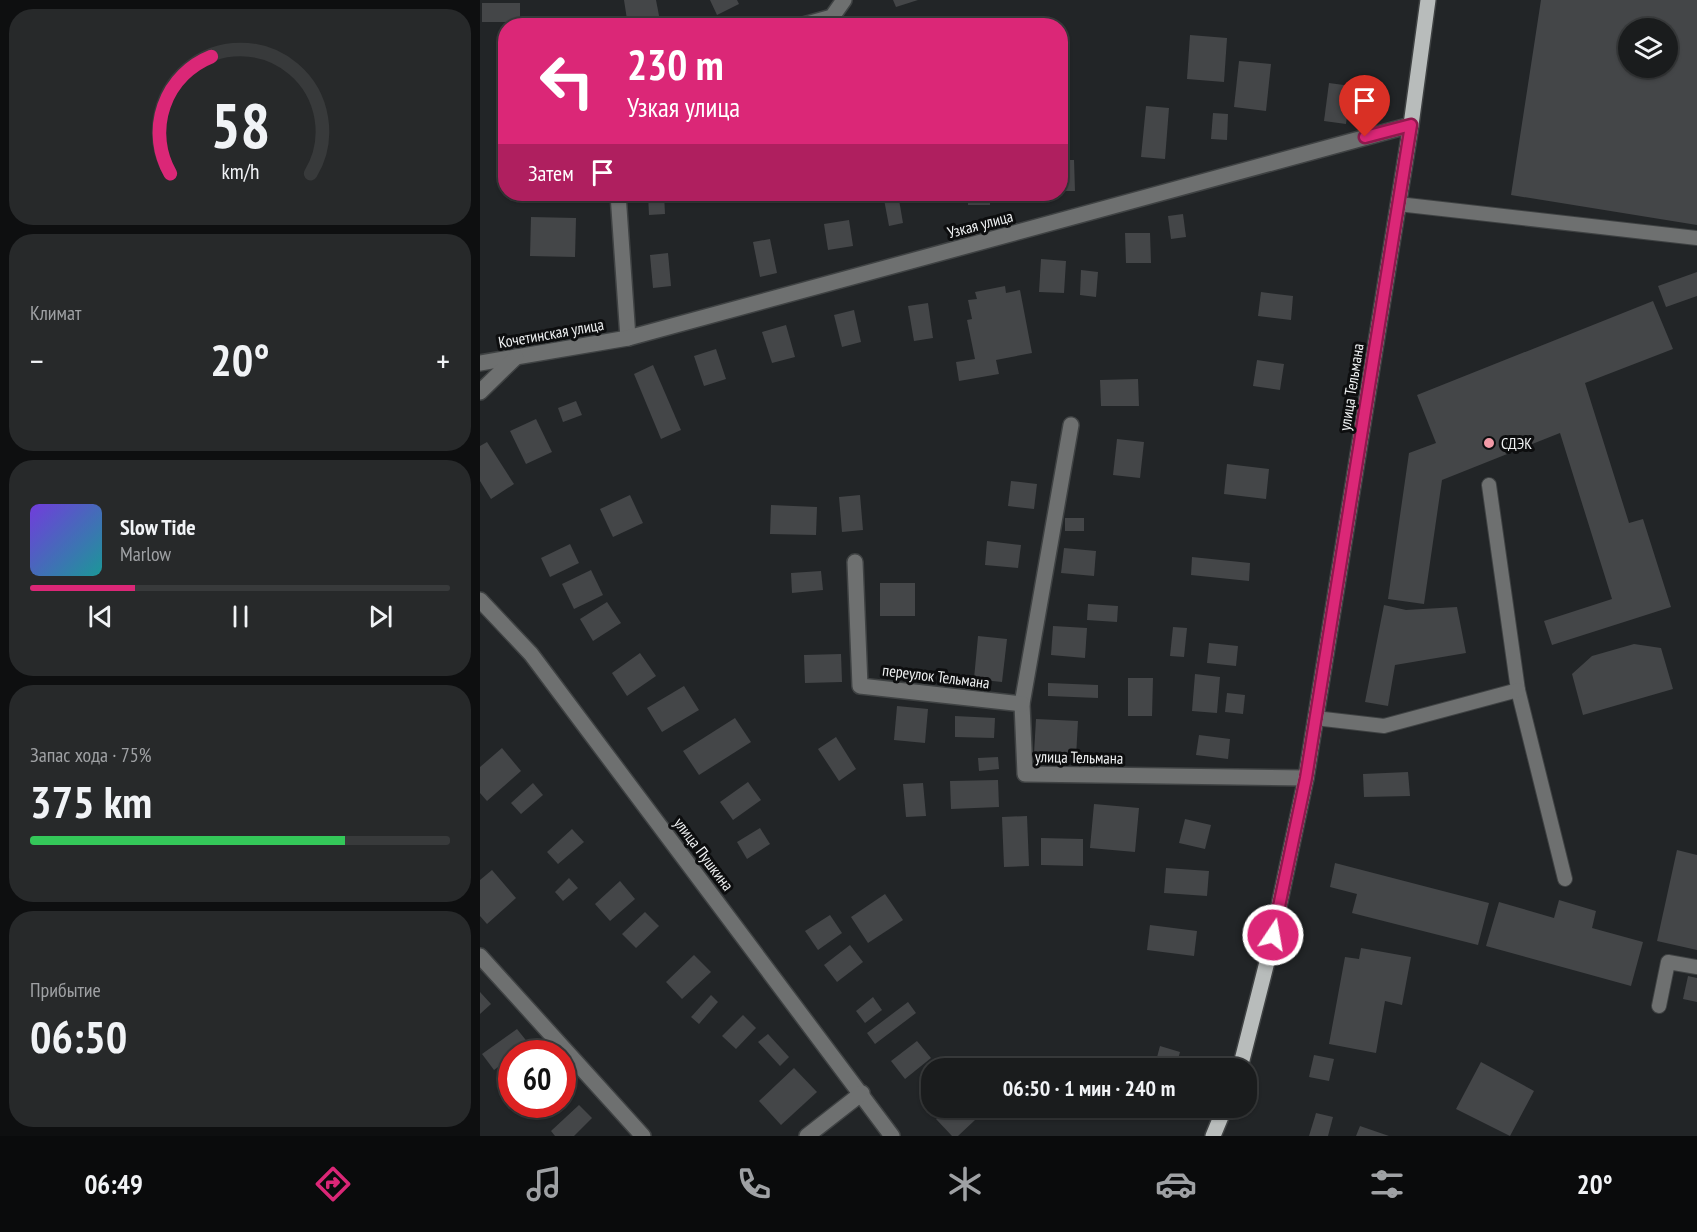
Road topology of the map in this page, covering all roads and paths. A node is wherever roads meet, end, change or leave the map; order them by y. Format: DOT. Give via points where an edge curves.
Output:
graph roads {
  1 [pos="844,0"];
  2 [pos="1428,0"];
  3 [pos="828,18"];
  4 [pos="1411,125"];
  5 [pos="618,201"];
  6 [pos="1398,204"];
  7 [pos="1697,238"];
  8 [pos="628,338"];
  9 [pos="516,357"];
  10 [pos="480,363"];
  11 [pos="480,392"];
  12 [pos="1071,425"];
  13 [pos="1489,485"];
  14 [pos="855,562"];
  15 [pos="480,600"];
  16 [pos="1518,690"];
  17 [pos="1022,704"];
  18 [pos="1315,718"];
  19 [pos="1306,778"];
  20 [pos="1565,879"];
  21 [pos="480,956"];
  22 [pos="1697,967"];
  23 [pos="1659,1006"];
  24 [pos="1243,1058"];
  25 [pos="862,1093"];
  26 [pos="1220,1118"];
  27 [pos="643,1136"];
  28 [pos="807,1136"];
  29 [pos="892,1136"];
  30 [pos="1213,1136"];
  1 -- 3 [label="street"];
  2 -- 4 [label="main road, улица Тельмана"];
  4 -- 6 [label="main road, улица Тельмана"];
  4 -- 8 [label="street, Узкая улица"];
  5 -- 8 [label="street, Кочетинская улица"];
  6 -- 7 [label="lane"];
  6 -- 18 [label="main road, улица Тельмана"];
  8 -- 9 [label="street, Кочетинская улица"];
  9 -- 10 [label="street, Кочетинская улица"];
  9 -- 11 [label="street"];
  12 -- 17 [label="street, улица Тельмана"];
  13 -- 16 [label="lane"];
  14 -- 17 [label="street, переулок Тельмана" via="860,686"];
  15 -- 25 [label="street, улица Пушкина" via="531,654"];
  16 -- 18 [label="lane" via="1384,726"];
  16 -- 20 [label="lane"];
  17 -- 19 [label="street, улица Тельмана" via="1025,774"];
  18 -- 19 [label="main road, улица Тельмана"];
  19 -- 24 [label="main road, улица Тельмана" via="1269,958"];
  21 -- 27 [label="street"];
  22 -- 23 [label="lane" via="1668,962"];
  25 -- 28 [label="street"];
  25 -- 29 [label="street, улица Пушкина"];
  26 -- 30 [label="main road"];
}
